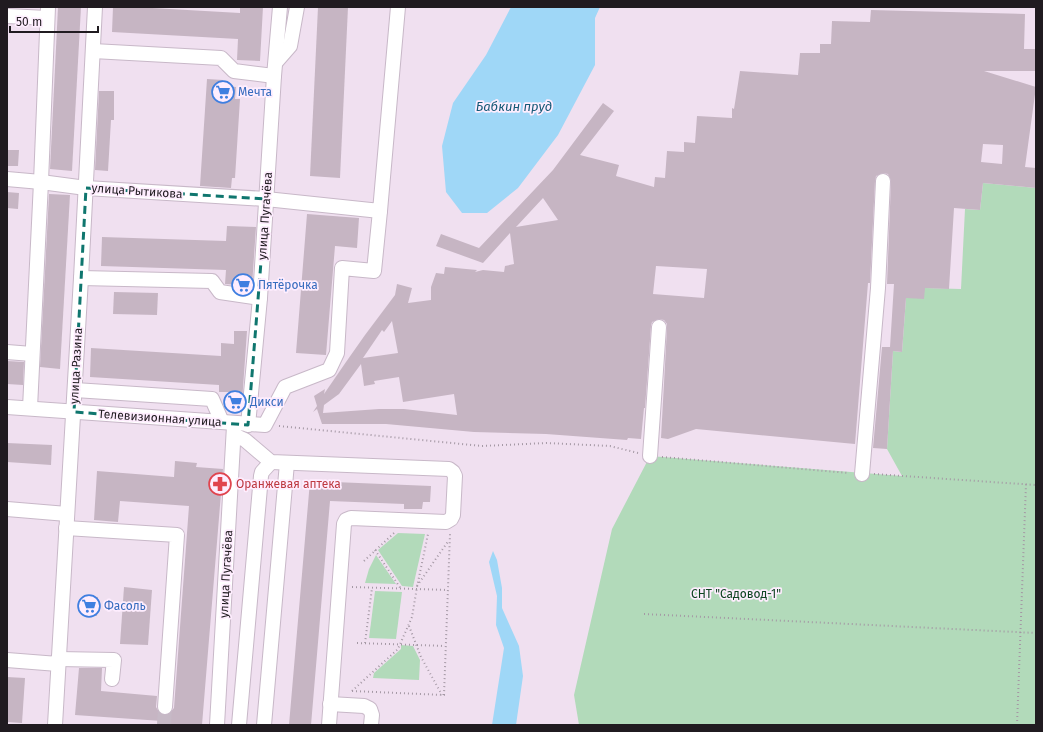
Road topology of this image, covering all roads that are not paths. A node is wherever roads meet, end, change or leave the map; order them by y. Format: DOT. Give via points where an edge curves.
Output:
graph roads {
  1 [pos="95,7"];
  2 [pos="280,7"];
  3 [pos="297,7"];
  4 [pos="398,7"];
  5 [pos="47,13"];
  6 [pos="7,16"];
  7 [pos="93,51"];
  8 [pos="275,69"];
  9 [pos="7,179"];
  10 [pos="883,181"];
  11 [pos="41,182"];
  12 [pos="86,188"];
  13 [pos="266,199"];
  14 [pos="380,211"];
  15 [pos="81,278"];
  16 [pos="260,298"];
  17 [pos="659,327"];
  18 [pos="7,352"];
  19 [pos="32,354"];
  20 [pos="75,390"];
  21 [pos="7,407"];
  22 [pos="30,408"];
  23 [pos="74,412"];
  24 [pos="235,426"];
  25 [pos="650,456"];
  26 [pos="271,462"];
  27 [pos="287,463"];
  28 [pos="862,474"];
  29 [pos="7,509"];
  30 [pos="67,521"];
  31 [pos="7,660"];
  32 [pos="58,662"];
  33 [pos="112,680"];
  34 [pos="330,704"];
  35 [pos="165,707"];
  36 [pos="55,725"];
  37 [pos="217,725"];
  38 [pos="239,725"];
  39 [pos="264,725"];
  40 [pos="329,725"];
  41 [pos="371,725"];
  1 -- 7 [label="street, улица Разина"];
  2 -- 8 [label="street, улица Пугачёва"];
  3 -- 8 [label="street" via="290,46"];
  4 -- 14 [label="street"];
  5 -- 6 [label="street"];
  5 -- 11 [label="street"];
  7 -- 8 [label="street" via="221,58 234,71"];
  7 -- 12 [label="street, улица Разина"];
  8 -- 13 [label="street, улица Пугачёва"];
  9 -- 11 [label="street, улица Рытикова"];
  10 -- 28 [label="street" via="878,288"];
  11 -- 12 [label="street, улица Рытикова"];
  11 -- 19 [label="street"];
  12 -- 13 [label="street, улица Рытикова"];
  12 -- 15 [label="street, улица Разина"];
  13 -- 14 [label="street, улица Рытикова"];
  13 -- 16 [label="street, улица Пугачёва"];
  14 -- 24 [label="street, Телевизионная улица" via="374,271 342,268 337,353 329,370 285,387 265,425"];
  15 -- 16 [label="street" via="212,281 220,292"];
  15 -- 20 [label="street, улица Разина"];
  16 -- 24 [label="street, улица Пугачёва"];
  17 -- 25 [label="street"];
  18 -- 19 [label="street"];
  19 -- 22 [label="street"];
  20 -- 23 [label="street, улица Разина"];
  20 -- 24 [label="street" via="212,399"];
  21 -- 22 [label="street, Телевизионная улица"];
  22 -- 23 [label="street, Телевизионная улица"];
  23 -- 24 [label="street, Телевизионная улица"];
  23 -- 30 [label="street, улица Разина"];
  24 -- 26 [label="street" via="245,440"];
  24 -- 37 [label="street, улица Пугачёва"];
  26 -- 27 [label="street"];
  26 -- 38 [label="street" via="261,476"];
  27 -- 34 [label="street" via="449,469 455,476 453,515 446,522 351,518 346,520"];
  27 -- 39 [label="street"];
  29 -- 30 [label="street"];
  30 -- 32 [label="street, улица Разина"];
  30 -- 35 [label="street" via="177,535"];
  31 -- 32 [label="street"];
  32 -- 33 [label="street" via="114,660"];
  32 -- 36 [label="street, улица Разина"];
  34 -- 40 [label="street"];
  34 -- 41 [label="street" via="364,706 370,709"];
}
